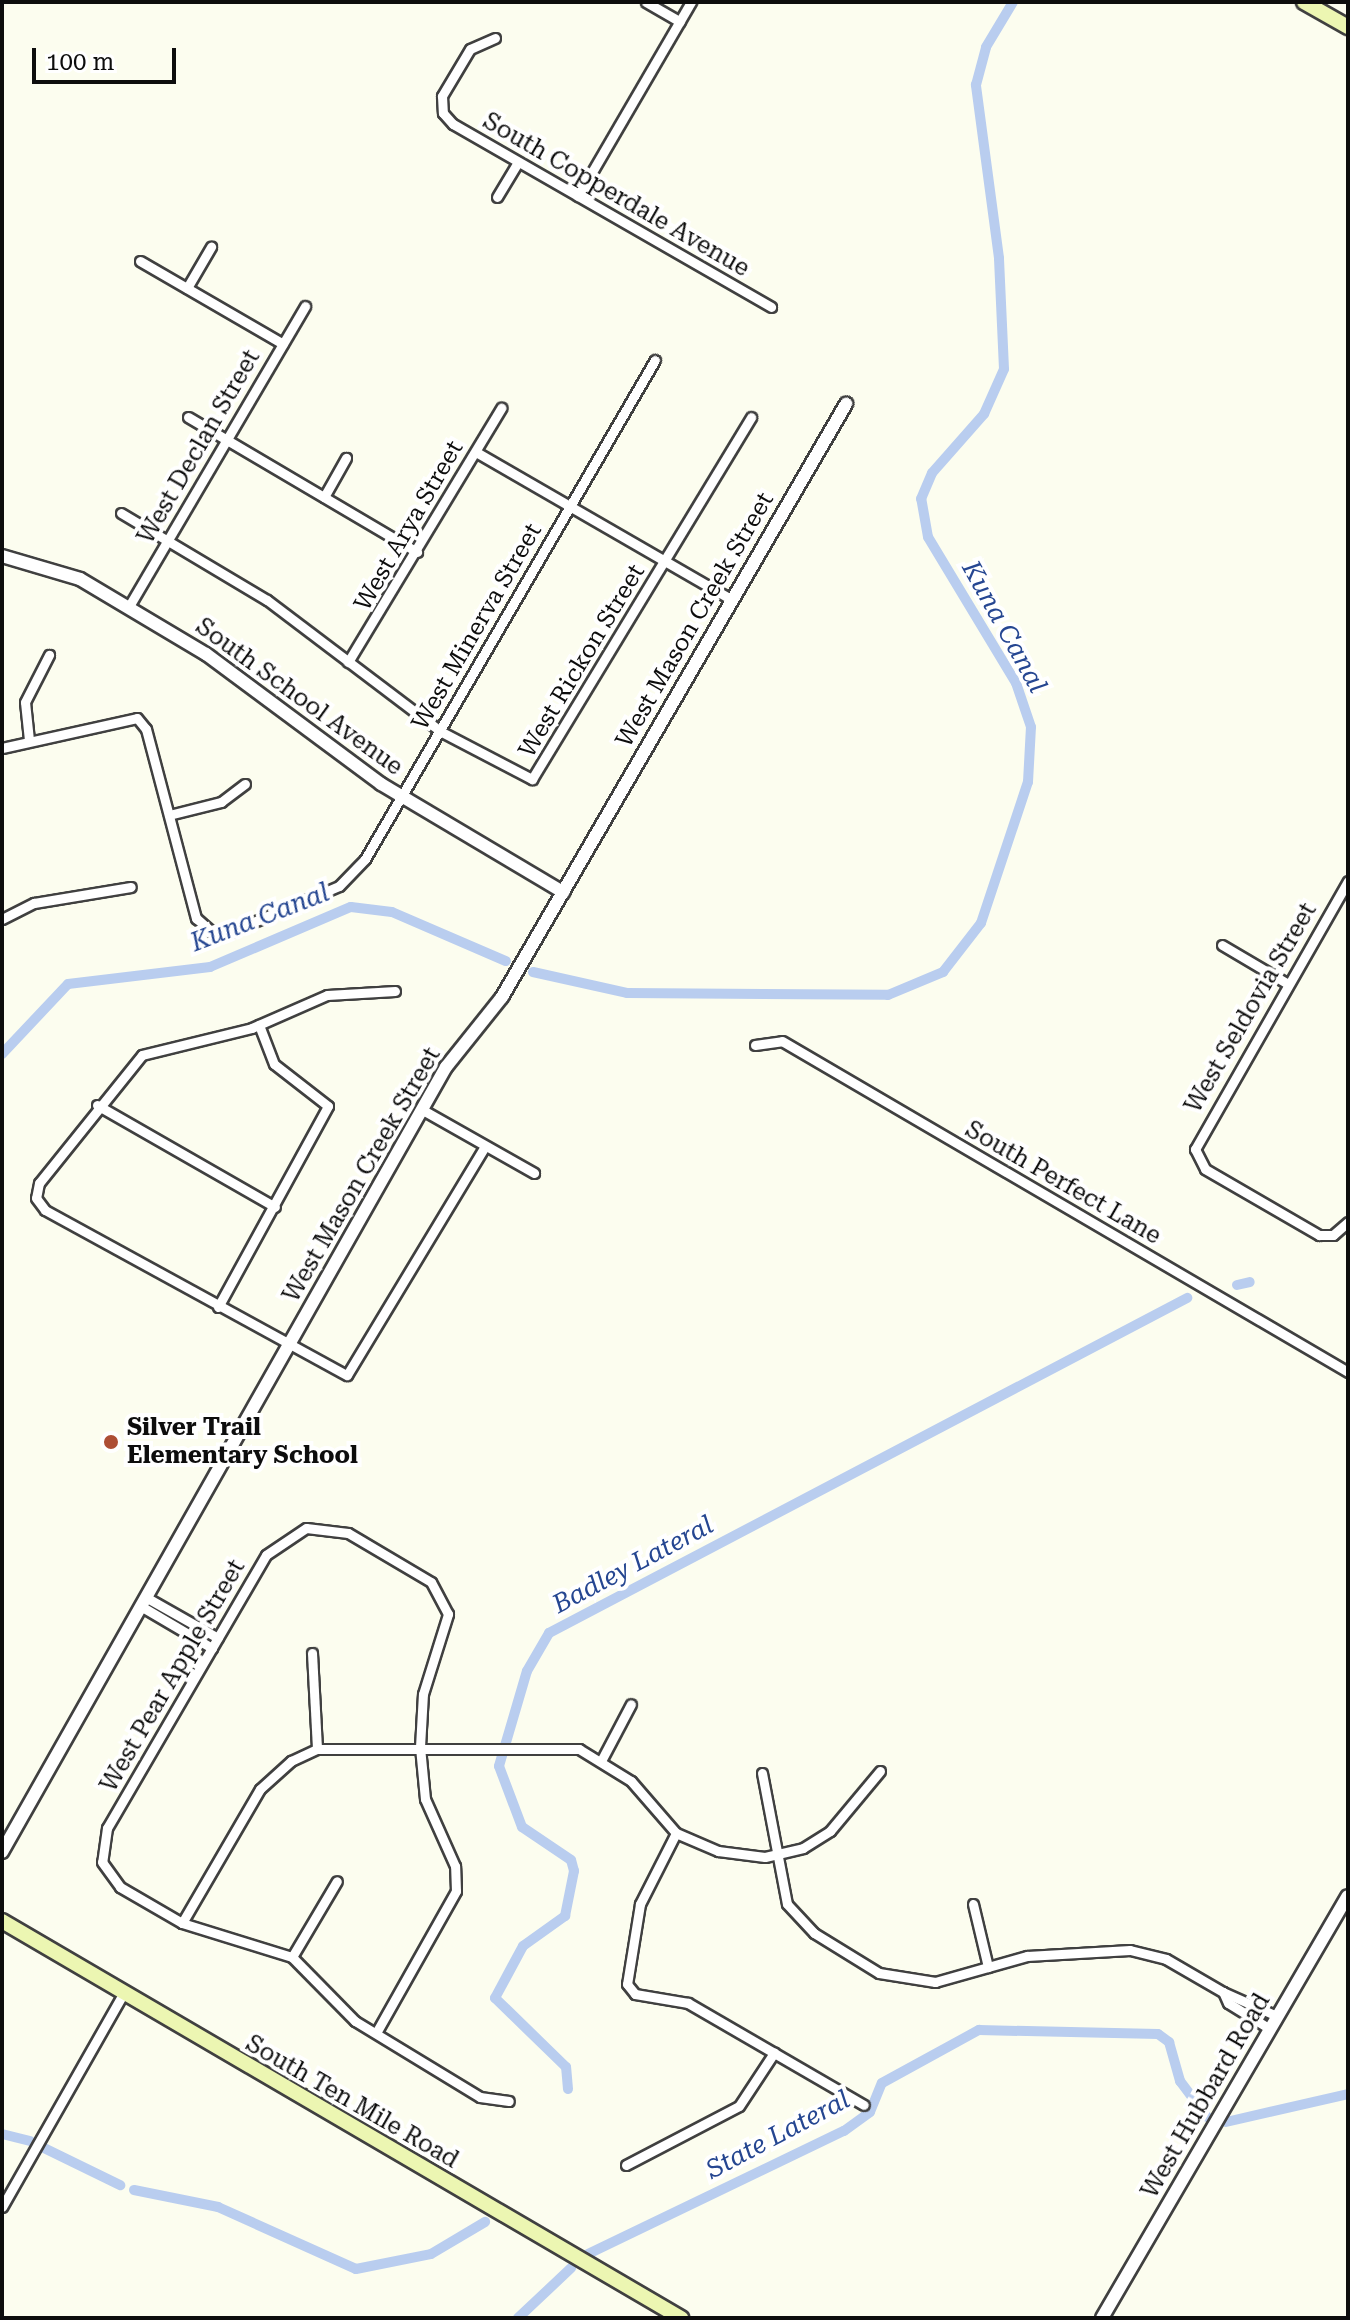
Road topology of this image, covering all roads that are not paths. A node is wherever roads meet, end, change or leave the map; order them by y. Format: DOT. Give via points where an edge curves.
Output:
graph roads {
  1 [pos="646,2"];
  2 [pos="691,2"];
  3 [pos="1304,2"];
  4 [pos="680,22"];
  5 [pos="1348,27"];
  6 [pos="495,38"];
  7 [pos="518,162"];
  8 [pos="578,196"];
  9 [pos="497,197"];
  10 [pos="211,247"];
  11 [pos="140,261"];
  12 [pos="187,288"];
  13 [pos="305,306"];
  14 [pos="771,307"];
  15 [pos="283,344"];
  16 [pos="655,360"];
  17 [pos="846,404"];
  18 [pos="501,408"];
  19 [pos="188,417"];
  20 [pos="751,417"];
  21 [pos="227,440"];
  22 [pos="476,452"];
  23 [pos="346,458"];
  24 [pos="324,497"];
  25 [pos="570,506"];
  26 [pos="121,513"];
  27 [pos="168,541"];
  28 [pos="417,552"];
  29 [pos="2,556"];
  30 [pos="665,561"];
  31 [pos="732,600"];
  32 [pos="128,608"];
  33 [pos="49,655"];
  34 [pos="348,662"];
  35 [pos="440,731"];
  36 [pos="29,740"];
  37 [pos="2,748"];
  38 [pos="245,784"];
  39 [pos="402,797"];
  40 [pos="169,815"];
  41 [pos="1348,881"];
  42 [pos="131,887"];
  43 [pos="563,892"];
  44 [pos="2,919"];
  45 [pos="1222,945"];
  46 [pos="1288,984"];
  47 [pos="395,991"];
  48 [pos="259,1025"];
  49 [pos="755,1045"];
  50 [pos="97,1105"];
  51 [pos="421,1109"];
  52 [pos="485,1146"];
  53 [pos="534,1173"];
  54 [pos="275,1207"];
  55 [pos="1348,1222"];
  56 [pos="218,1307"];
  57 [pos="291,1349"];
  58 [pos="1348,1372"];
  59 [pos="146,1603"];
  60 [pos="218,1638"];
  61 [pos="212,1648"];
  62 [pos="312,1653"];
  63 [pos="631,1704"];
  64 [pos="420,1747"];
  65 [pos="317,1749"];
  66 [pos="601,1761"];
  67 [pos="880,1771"];
  68 [pos="762,1773"];
  69 [pos="676,1833"];
  70 [pos="2,1852"];
  71 [pos="774,1856"];
  72 [pos="337,1881"];
  73 [pos="1348,1896"];
  74 [pos="973,1904"];
  75 [pos="2,1921"];
  76 [pos="182,1923"];
  77 [pos="292,1957"];
  78 [pos="988,1967"];
  79 [pos="1223,1992"];
  80 [pos="123,1994"];
  81 [pos="1277,2016"];
  82 [pos="1270,2029"];
  83 [pos="376,2033"];
  84 [pos="774,2053"];
  85 [pos="509,2101"];
  86 [pos="864,2105"];
  87 [pos="626,2165"];
  88 [pos="2,2207"];
  89 [pos="681,2318"];
  90 [pos="1102,2318"];
  1 -- 4 [label="street"];
  2 -- 4 [label="street"];
  3 -- 5 [label="main road"];
  4 -- 8 [label="street"];
  6 -- 7 [label="street, South Copperdale Avenue" via="470,49 442,96 443,113"];
  7 -- 8 [label="street, South Copperdale Avenue"];
  7 -- 9 [label="street"];
  8 -- 14 [label="street, South Copperdale Avenue"];
  10 -- 12 [label="street"];
  11 -- 12 [label="street"];
  12 -- 15 [label="street"];
  13 -- 15 [label="street, West Declan Street"];
  15 -- 21 [label="street, West Declan Street"];
  16 -- 25 [label="street, West Minerva Street"];
  17 -- 31 [label="street, West Mason Creek Street"];
  18 -- 22 [label="street, West Arya Street"];
  19 -- 21 [label="street"];
  20 -- 30 [label="street, West Rickon Street"];
  21 -- 24 [label="street"];
  21 -- 27 [label="street, West Declan Street"];
  22 -- 25 [label="street"];
  22 -- 28 [label="street, West Arya Street"];
  23 -- 24 [label="street"];
  24 -- 28 [label="street"];
  25 -- 30 [label="street"];
  25 -- 35 [label="street, West Minerva Street"];
  26 -- 27 [label="street"];
  27 -- 32 [label="street, West Declan Street"];
  27 -- 34 [label="street" via="267,600"];
  28 -- 34 [label="street, West Arya Street"];
  29 -- 32 [label="street, South School Avenue" via="46,564"];
  30 -- 31 [label="street"];
  30 -- 35 [label="street, West Rickon Street" via="532,779"];
  31 -- 43 [label="street, West Mason Creek Street"];
  32 -- 39 [label="street, South School Avenue" via="206,654"];
  33 -- 36 [label="street" via="25,702"];
  34 -- 35 [label="street"];
  35 -- 39 [label="street, West Minerva Street"];
  36 -- 37 [label="street"];
  36 -- 40 [label="street" via="137,718 146,729"];
  38 -- 40 [label="street" via="221,802"];
  39 -- 40 [label="street, West Minerva Street" via="365,859 339,886 229,939 208,933 196,918"];
  39 -- 43 [label="street, South School Avenue"];
  41 -- 46 [label="street, West Seldovia Street"];
  42 -- 44 [label="street" via="34,903"];
  43 -- 51 [label="street, West Mason Creek Street" via="502,997"];
  45 -- 46 [label="street"];
  46 -- 55 [label="street, West Seldovia Street" via="1198,1140 1196,1157 1319,1235 1333,1235"];
  47 -- 48 [label="street" via="327,995"];
  48 -- 50 [label="street" via="142,1055"];
  48 -- 54 [label="street" via="274,1064 328,1106"];
  49 -- 58 [label="street, South Perfect Lane" via="782,1041"];
  50 -- 54 [label="street"];
  50 -- 56 [label="street" via="39,1183 36,1198"];
  51 -- 52 [label="street"];
  51 -- 57 [label="street, West Mason Creek Street"];
  52 -- 53 [label="street"];
  52 -- 57 [label="street" via="347,1375"];
  54 -- 56 [label="street"];
  56 -- 57 [label="street"];
  57 -- 59 [label="street, West Mason Creek Street"];
  59 -- 60 [label="street"];
  59 -- 61 [label="street"];
  59 -- 70 [label="street, West Mason Creek Street"];
  60 -- 61 [label="street, West Pear Apple Street"];
  60 -- 64 [label="street, West Pear Apple Street" via="266,1555 306,1528 348,1533 431,1582 444,1599 447,1632 423,1694"];
  61 -- 76 [label="street, West Pear Apple Street" via="107,1828 102,1862 120,1887"];
  62 -- 65 [label="street"];
  63 -- 66 [label="street"];
  64 -- 65 [label="street"];
  64 -- 66 [label="street" via="579,1749"];
  64 -- 83 [label="street" via="425,1799 455,1866 456,1891"];
  65 -- 76 [label="street" via="270,1776"];
  66 -- 69 [label="street" via="631,1781"];
  67 -- 71 [label="street" via="830,1831"];
  68 -- 71 [label="street"];
  69 -- 71 [label="street" via="718,1851"];
  69 -- 84 [label="street" via="640,1904 627,1984 635,1994 688,2003"];
  71 -- 78 [label="street" via="787,1904 814,1933 879,1973 935,1982"];
  72 -- 77 [label="street"];
  73 -- 81 [label="street, West Hubbard Road"];
  74 -- 78 [label="street"];
  75 -- 80 [label="main road, South Ten Mile Road"];
  76 -- 77 [label="street"];
  77 -- 83 [label="street"];
  78 -- 79 [label="street" via="1086,1948 1130,1950 1166,1959"];
  79 -- 81 [label="street"];
  79 -- 82 [label="street" via="1228,2003"];
  80 -- 88 [label="street"];
  80 -- 89 [label="main road, South Ten Mile Road"];
  81 -- 82 [label="street, West Hubbard Road"];
  82 -- 90 [label="street, West Hubbard Road"];
  83 -- 85 [label="street" via="480,2097"];
  84 -- 86 [label="street"];
  84 -- 87 [label="street" via="739,2106"];
}
